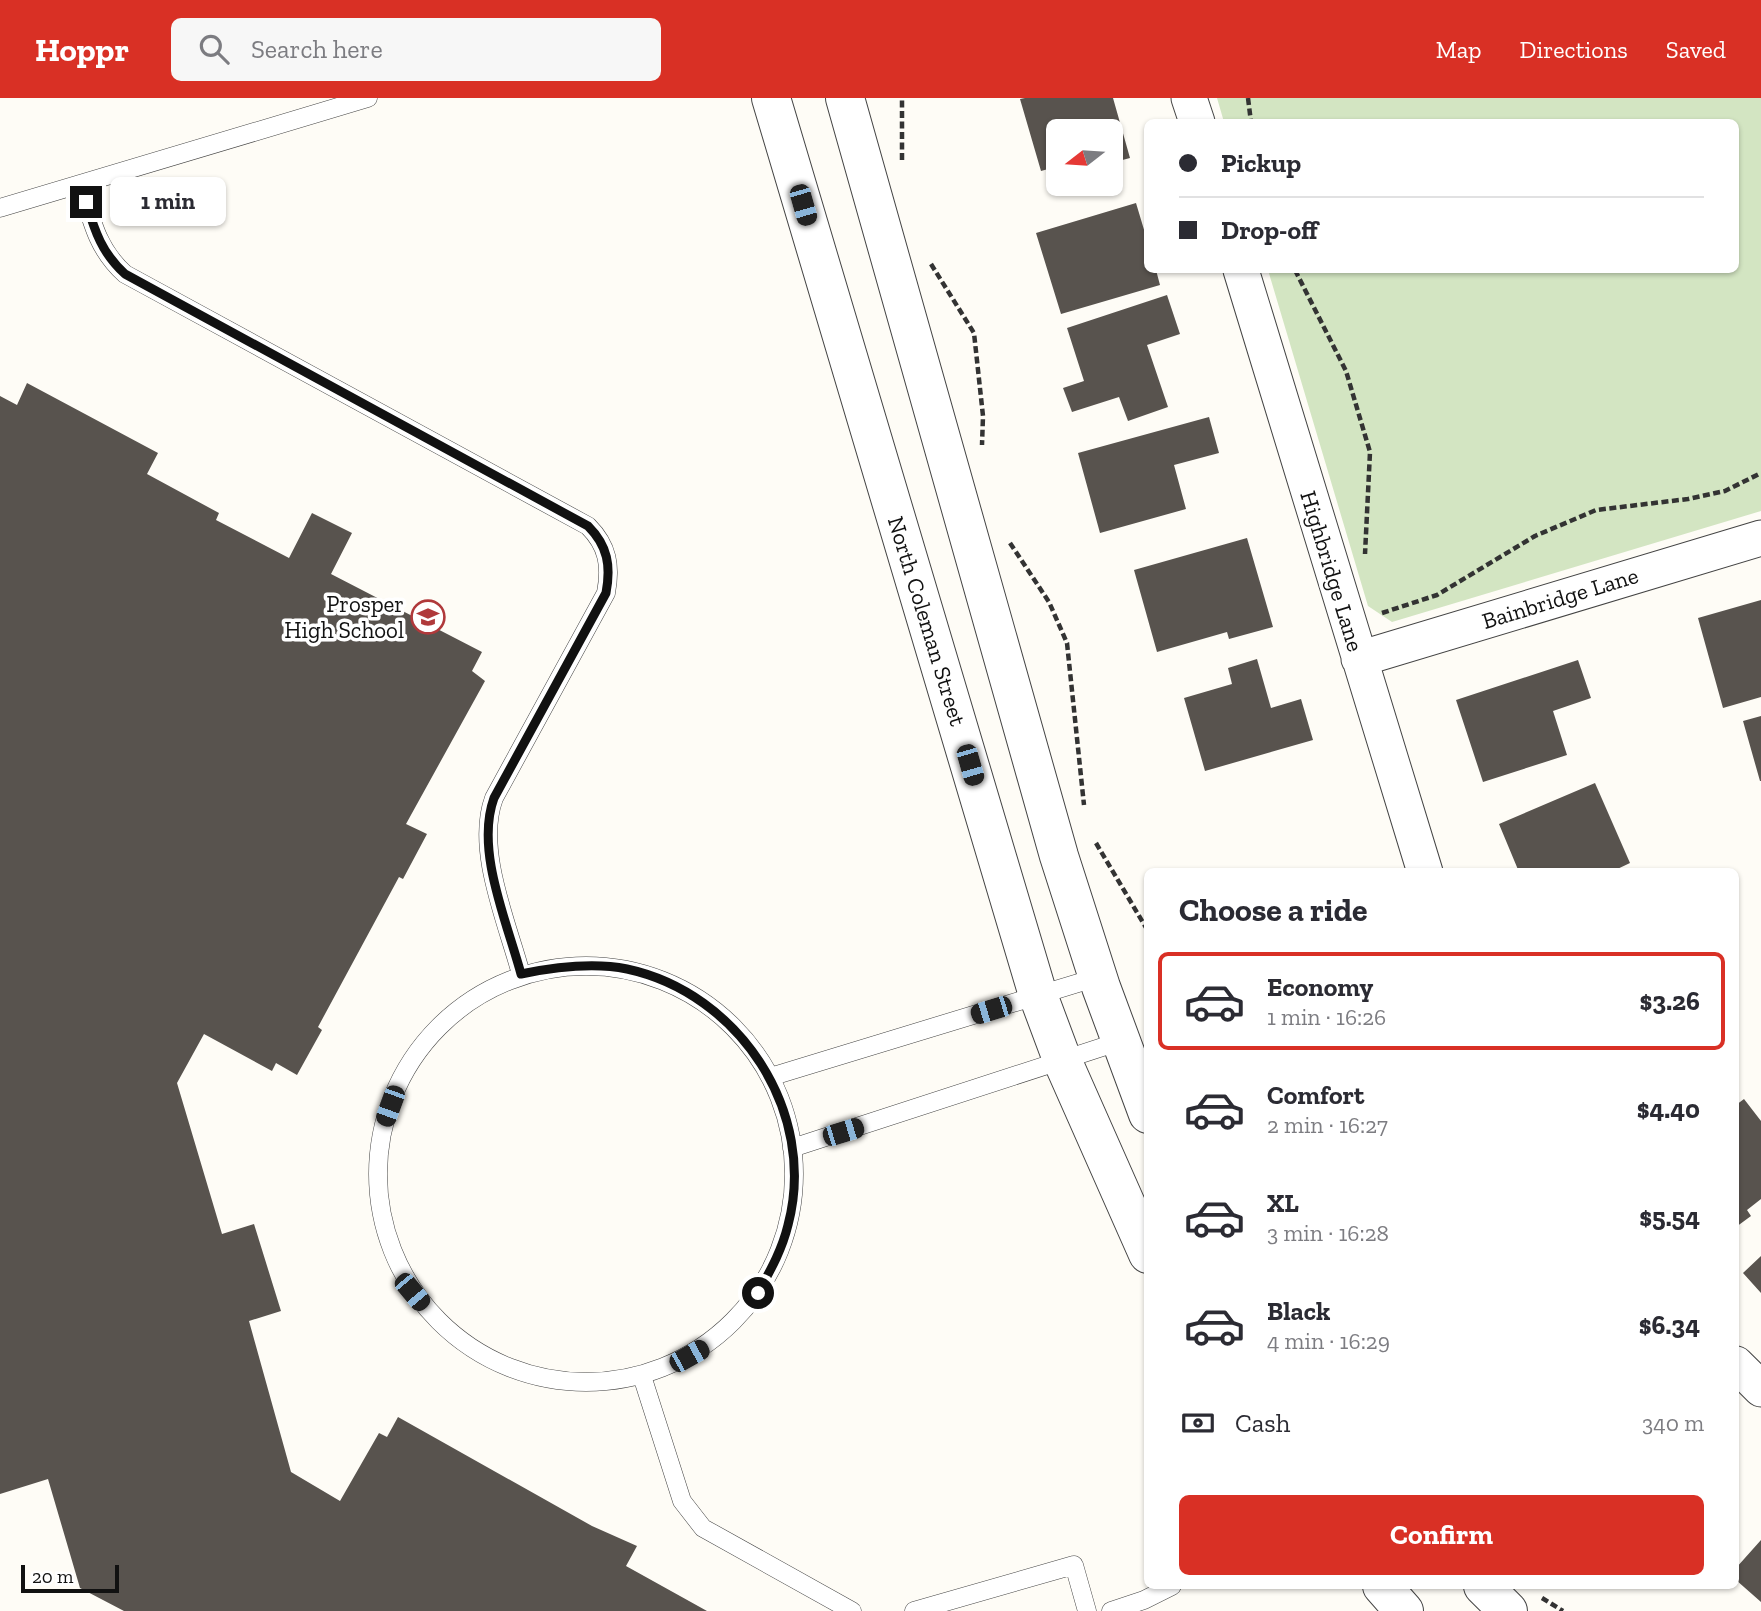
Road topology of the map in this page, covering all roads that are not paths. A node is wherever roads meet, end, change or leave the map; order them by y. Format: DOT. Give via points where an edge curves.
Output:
graph roads {
  1 [pos="368,98"];
  2 [pos="771,98"];
  3 [pos="845,98"];
  4 [pos="1189,98"];
  5 [pos="1196,119"];
  6 [pos="81,184"];
  7 [pos="0,208"];
  8 [pos="1242,273"];
  9 [pos="1761,538"];
  10 [pos="1359,659"];
  11 [pos="1424,868"];
  12 [pos="521,974"];
  13 [pos="1098,977"];
  14 [pos="1038,995"];
  15 [pos="1121,1041"];
  16 [pos="1063,1062"];
  17 [pos="770,1077"];
  18 [pos="1144,1103"];
  19 [pos="792,1148"];
  20 [pos="1144,1245"];
  21 [pos="1739,1367"];
  22 [pos="642,1376"];
  23 [pos="1761,1389"];
  24 [pos="1165,1589"];
  25 [pos="1385,1589"];
  26 [pos="1486,1589"];
  27 [pos="852,1611"];
  28 [pos="914,1611"];
  29 [pos="1087,1611"];
  30 [pos="1111,1611"];
  31 [pos="1404,1611"];
  32 [pos="1508,1611"];
  1 -- 6 [label="lane"];
  2 -- 14 [label="street, North Coleman Street"];
  3 -- 13 [label="street" via="1055,843"];
  4 -- 5 [label="street"];
  6 -- 7 [label="lane"];
  6 -- 12 [label="lane" via="97,238 108,259 125,274 588,526 601,540 608,567 606,593 487,818 491,862"];
  8 -- 10 [label="street, Highbridge Lane"];
  9 -- 10 [label="street, Bainbridge Lane"];
  10 -- 11 [label="street, Highbridge Lane"];
  12 -- 17 [label="lane" via="590,965 662,980 725,1019"];
  12 -- 22 [label="lane" via="481,993 445,1020 416,1052 397,1084 382,1129 377,1171 386,1232 412,1292 440,1324 478,1353 510,1370 551,1381 598,1383"];
  13 -- 14 [label="lane"];
  13 -- 15 [label="street"];
  14 -- 16 [label="street, North Coleman Street"];
  14 -- 17 [label="lane"];
  15 -- 16 [label="lane"];
  15 -- 18 [label="street"];
  16 -- 19 [label="lane"];
  16 -- 20 [label="street, North Coleman Street"];
  17 -- 19 [label="lane" via="785,1112"];
  19 -- 22 [label="lane" via="789,1224 758,1293 734,1323 705,1347"];
  21 -- 23 [label="street"];
  22 -- 27 [label="lane" via="682,1501 691,1515 703,1528"];
  24 -- 30 [label="lane"];
  25 -- 31 [label="street"];
  26 -- 32 [label="street"];
  28 -- 29 [label="lane" via="1074,1565"];
}
